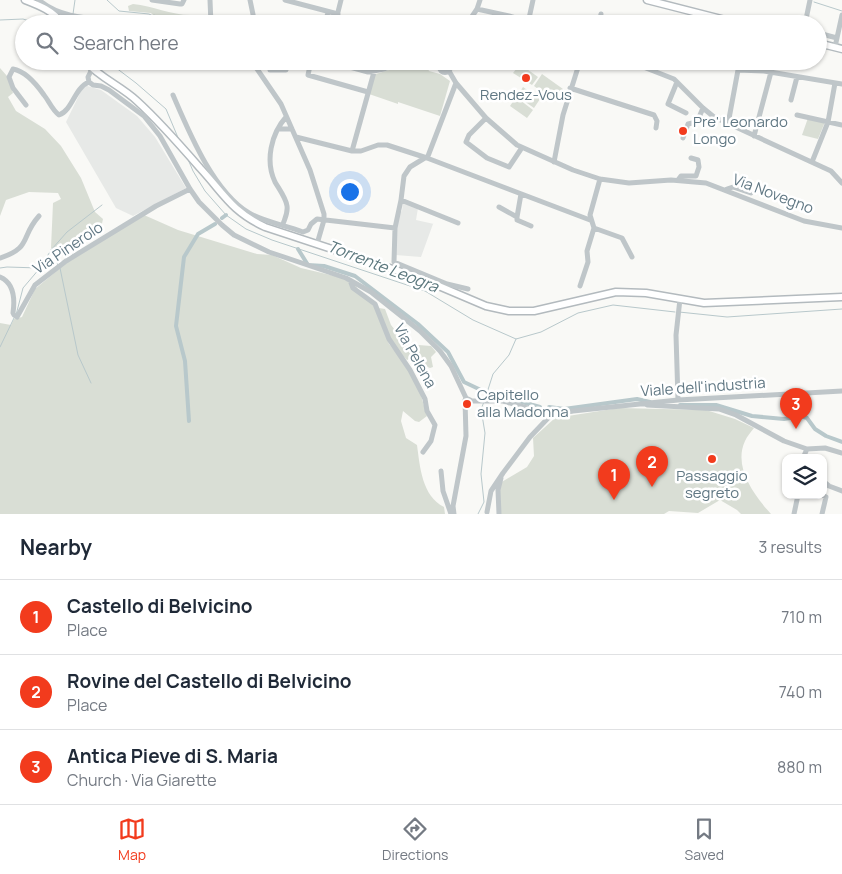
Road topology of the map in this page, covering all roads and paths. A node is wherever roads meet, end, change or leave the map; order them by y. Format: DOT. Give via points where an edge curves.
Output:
graph roads {
  1 [pos="25,0"];
  2 [pos="39,0"];
  3 [pos="152,0"];
  4 [pos="184,0"];
  5 [pos="210,0"];
  6 [pos="250,0"];
  7 [pos="285,0"];
  8 [pos="341,0"];
  9 [pos="480,0"];
  10 [pos="533,0"];
  11 [pos="650,0"];
  12 [pos="810,0"];
  13 [pos="477,9"];
  14 [pos="328,12"];
  15 [pos="338,12"];
  16 [pos="52,15"];
  17 [pos="70,15"];
  18 [pos="211,15"];
  19 [pos="253,15"];
  20 [pos="327,15"];
  21 [pos="337,15"];
  22 [pos="473,15"];
  23 [pos="501,15"];
  24 [pos="529,15"];
  25 [pos="707,15"];
  26 [pos="807,15"];
  27 [pos="842,15"];
  28 [pos="827,36"];
  29 [pos="836,38"];
  30 [pos="839,48"];
  31 [pos="15,69"];
  32 [pos="20,70"];
  33 [pos="92,70"];
  34 [pos="93,70"];
  35 [pos="258,70"];
  36 [pos="270,70"];
  37 [pos="286,70"];
  38 [pos="309,70"];
  39 [pos="360,70"];
  40 [pos="381,70"];
  41 [pos="442,70"];
  42 [pos="577,70"];
  43 [pos="651,70"];
  44 [pos="753,70"];
  45 [pos="448,71"];
  46 [pos="374,72"];
  47 [pos="771,72"];
  48 [pos="797,77"];
  49 [pos="89,82"];
  50 [pos="676,82"];
  51 [pos="456,83"];
  52 [pos="835,83"];
  53 [pos="842,84"];
  54 [pos="570,88"];
  55 [pos="368,92"];
  56 [pos="172,96"];
  57 [pos="791,100"];
  58 [pos="26,104"];
  59 [pos="703,108"];
  60 [pos="686,113"];
  61 [pos="797,115"];
  62 [pos="286,117"];
  63 [pos="486,118"];
  64 [pos="831,122"];
  65 [pos="728,124"];
  66 [pos="842,125"];
  67 [pos="656,128"];
  68 [pos="278,129"];
  69 [pos="292,129"];
  70 [pos="754,136"];
  71 [pos="296,137"];
  72 [pos="683,138"];
  73 [pos="521,148"];
  74 [pos="352,151"];
  75 [pos="427,158"];
  76 [pos="691,158"];
  77 [pos="554,162"];
  78 [pos="812,162"];
  79 [pos="600,179"];
  80 [pos="678,180"];
  81 [pos="842,183"];
  82 [pos="190,189"];
  83 [pos="727,189"];
  84 [pos="751,193"];
  85 [pos="522,194"];
  86 [pos="401,200"];
  87 [pos="499,207"];
  88 [pos="39,216"];
  89 [pos="517,216"];
  90 [pos="324,220"];
  91 [pos="590,220"];
  92 [pos="458,223"];
  93 [pos="283,224"];
  94 [pos="531,226"];
  95 [pos="395,228"];
  96 [pos="594,228"];
  97 [pos="842,228"];
  98 [pos="317,244"];
  99 [pos="632,257"];
  100 [pos="0,258"];
  101 [pos="0,277"];
  102 [pos="350,280"];
  103 [pos="580,286"];
  104 [pos="468,289"];
  105 [pos="842,297"];
  106 [pos="680,299"];
  107 [pos="842,391"];
  108 [pos="466,398"];
  109 [pos="678,400"];
  110 [pos="634,404"];
  111 [pos="551,415"];
  112 [pos="807,450"];
  113 [pos="423,452"];
  114 [pos="842,453"];
  115 [pos="806,454"];
  116 [pos="441,471"];
  117 [pos="503,473"];
  118 [pos="827,484"];
  119 [pos="842,491"];
  120 [pos="797,499"];
  121 [pos="826,499"];
  122 [pos="487,512"];
  123 [pos="452,514"];
  124 [pos="499,514"];
  125 [pos="794,514"];
  126 [pos="822,514"];
  1 -- 16 [label="main road"];
  2 -- 17 [label="street"];
  3 -- 4 [label="street" via="180,4"];
  5 -- 18 [label="street"];
  6 -- 19 [label="street"];
  7 -- 14 [label="street"];
  8 -- 15 [label="street"];
  9 -- 13 [label="street"];
  10 -- 24 [label="street"];
  11 -- 25 [label="main road"];
  12 -- 26 [label="street"];
  13 -- 22 [label="street"];
  13 -- 23 [label="street"];
  14 -- 15 [label="street"];
  14 -- 20 [label="street"];
  15 -- 21 [label="street"];
  27 -- 29 [label="street"];
  28 -- 29 [label="street"];
  29 -- 30 [label="street"];
  31 -- 58 [label="street" via="9,77"];
  32 -- 49 [label="street" via="59,115 64,113 76,92"];
  33 -- 49 [label="street"];
  34 -- 98 [label="main road" via="136,99 236,210 265,227"];
  35 -- 62 [label="street"];
  36 -- 37 [label="street"];
  38 -- 55 [label="street" via="308,75"];
  39 -- 46 [label="street"];
  40 -- 46 [label="street"];
  41 -- 45 [label="street"];
  42 -- 54 [label="street"];
  43 -- 50 [label="street"];
  44 -- 47 [label="street"];
  44 -- 65 [label="street" via="738,70"];
  45 -- 51 [label="street"];
  46 -- 55 [label="street"];
  47 -- 48 [label="street"];
  47 -- 70 [label="street"];
  48 -- 52 [label="street"];
  48 -- 57 [label="street"];
  49 -- 82 [label="street" via="110,90 144,116 160,136"];
  50 -- 59 [label="street"];
  50 -- 60 [label="street" via="668,104"];
  51 -- 63 [label="street"];
  51 -- 75 [label="street"];
  52 -- 53 [label="street"];
  52 -- 64 [label="street"];
  54 -- 67 [label="street" via="654,115 657,118"];
  54 -- 77 [label="street"];
  55 -- 74 [label="street"];
  56 -- 93 [label="street" via="198,153 224,190 250,214"];
  59 -- 65 [label="street"];
  59 -- 72 [label="street" via="697,122 688,124"];
  61 -- 64 [label="street"];
  62 -- 68 [label="street"];
  62 -- 69 [label="street"];
  63 -- 73 [label="street"];
  63 -- 73 [label="street" via="466,142 487,158 509,167"];
  64 -- 66 [label="street"];
  64 -- 78 [label="street"];
  65 -- 70 [label="street"];
  68 -- 69 [label="street"];
  68 -- 93 [label="street" via="270,156 272,175 288,204"];
  69 -- 71 [label="street"];
  70 -- 78 [label="street"];
  71 -- 74 [label="street"];
  71 -- 90 [label="street" via="310,170"];
  73 -- 77 [label="street"];
  74 -- 75 [label="street" via="387,145"];
  75 -- 85 [label="street"];
  75 -- 86 [label="street" via="405,172"];
  76 -- 80 [label="street" via="698,160 696,176 681,176"];
  77 -- 79 [label="street"];
  78 -- 81 [label="street" via="831,171"];
  79 -- 80 [label="street" via="629,184"];
  79 -- 91 [label="street"];
  80 -- 83 [label="street, Via Novegno"];
  82 -- 101 [label="street, Via Pinerolo" via="156,206 59,267 35,285 15,316 14,296"];
  82 -- 102 [label="street" via="209,213 234,235 269,252"];
  83 -- 84 [label="street" via="733,187"];
  83 -- 97 [label="street, Via Novegno" via="804,221"];
  85 -- 89 [label="street"];
  85 -- 91 [label="street"];
  86 -- 92 [label="street"];
  86 -- 95 [label="street"];
  87 -- 89 [label="street"];
  88 -- 100 [label="street, Via Pinerolo" via="31,225 23,245"];
  89 -- 94 [label="street" via="517,220"];
  90 -- 93 [label="street" via="313,220 308,230 303,232"];
  90 -- 95 [label="street"];
  90 -- 98 [label="street"];
  91 -- 96 [label="street"];
  95 -- 104 [label="street" via="394,262 447,284"];
  96 -- 99 [label="street" via="622,238"];
  96 -- 103 [label="street"];
  98 -- 106 [label="main road" via="508,311 534,311 616,292"];
  102 -- 108 [label="street" via="372,292 440,351"];
  102 -- 113 [label="street, Via Pelena" via="353,288 375,304 389,339 425,398 427,411 435,425"];
  105 -- 106 [label="main road" via="704,304"];
  106 -- 109 [label="street"];
  107 -- 109 [label="street, Viale dell'industria"];
  108 -- 111 [label="street" via="503,402"];
  108 -- 123 [label="street" via="466,436"];
  109 -- 110 [label="street, Viale dell'industria"];
  110 -- 111 [label="street, Viale dell'industria"];
  110 -- 112 [label="street" via="719,409"];
  111 -- 117 [label="street"];
  112 -- 114 [label="street" via="824,448"];
  112 -- 115 [label="street"];
  116 -- 123 [label="street" via="443,491"];
  117 -- 122 [label="street" via="491,491"];
  117 -- 124 [label="street" via="498,490"];
  118 -- 119 [label="street"];
  120 -- 125 [label="street"];
  121 -- 126 [label="street"];
}
